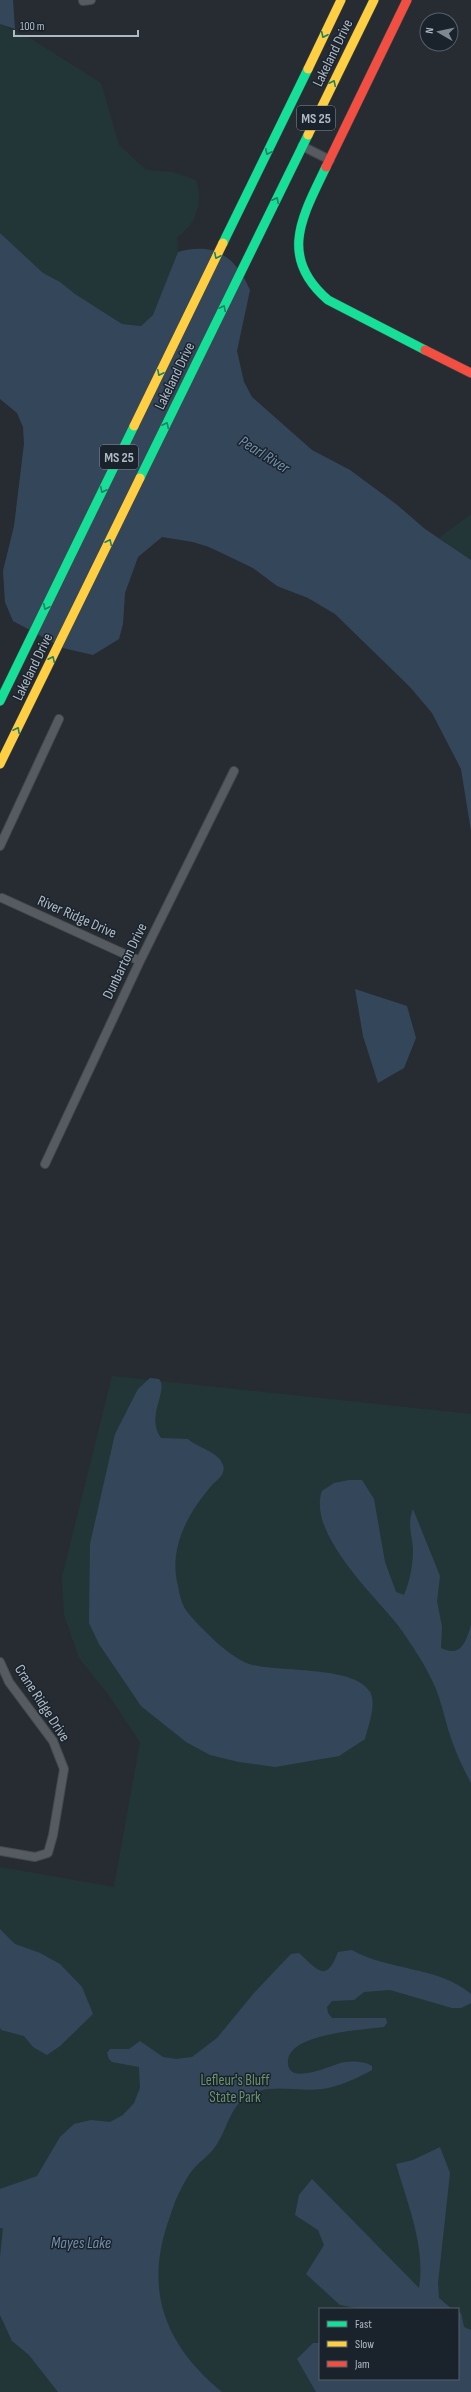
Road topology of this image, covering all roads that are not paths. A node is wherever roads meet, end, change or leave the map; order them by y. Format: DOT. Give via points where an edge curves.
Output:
graph roads {
  1 [pos="341,0"];
  2 [pos="374,0"];
  3 [pos="407,0"];
  4 [pos="302,146"];
  5 [pos="330,160"];
  6 [pos="471,373"];
  7 [pos="1,694"];
  8 [pos="59,719"];
  9 [pos="0,764"];
  10 [pos="234,771"];
  11 [pos="0,845"];
  12 [pos="1,899"];
  13 [pos="140,960"];
  14 [pos="45,1164"];
  15 [pos="0,1662"];
  16 [pos="0,1851"];
  1 -- 7 [label="main road, Lakeland Drive / MS 25, one-way"];
  4 -- 2 [label="main road, Lakeland Drive / MS 25, one-way"];
  3 -- 5 [label="main road"];
  4 -- 5 [label="street"];
  9 -- 4 [label="main road, Lakeland Drive / MS 25, one-way"];
  5 -- 6 [label="main road" via="304,213 298,233 302,268 310,284 332,304"];
  8 -- 11 [label="street"];
  10 -- 13 [label="street, Dunbarton Drive"];
  12 -- 13 [label="street, River Ridge Drive"];
  13 -- 14 [label="street, Dunbarton Drive"];
  15 -- 16 [label="street, Crane Ridge Drive" via="9,1682 53,1741 64,1769 54,1835 48,1853 35,1857"];
}
